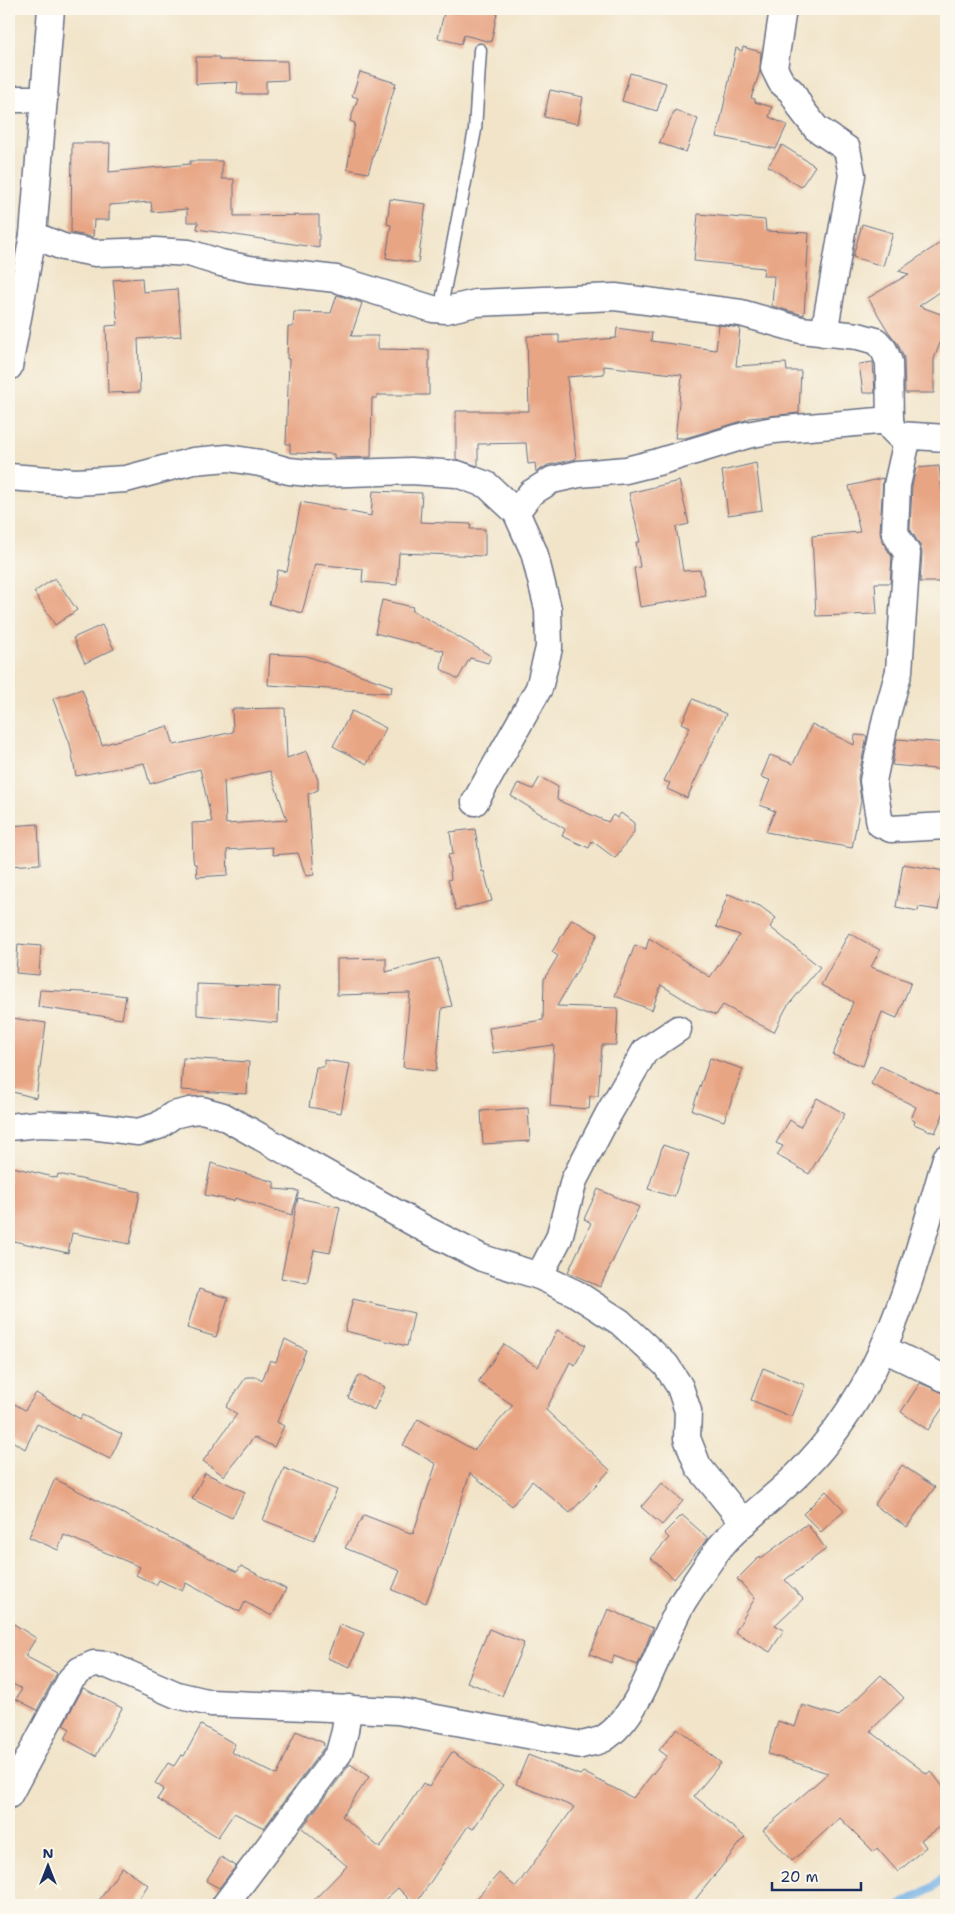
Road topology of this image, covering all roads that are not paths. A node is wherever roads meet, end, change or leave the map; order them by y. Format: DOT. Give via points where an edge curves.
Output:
graph roads {
  1 [pos="51,9"];
  2 [pos="783,9"];
  3 [pos="480,50"];
  4 [pos="9,99"];
  5 [pos="44,99"];
  6 [pos="33,235"];
  7 [pos="446,310"];
  8 [pos="824,334"];
  9 [pos="9,367"];
  10 [pos="899,428"];
  11 [pos="946,438"];
  12 [pos="9,477"];
  13 [pos="516,512"];
  14 [pos="475,802"];
  15 [pos="946,826"];
  16 [pos="678,1029"];
  17 [pos="9,1127"];
  18 [pos="946,1158"];
  19 [pos="538,1276"];
  20 [pos="884,1349"];
  21 [pos="946,1379"];
  22 [pos="744,1523"];
  23 [pos="348,1708"];
  24 [pos="9,1795"];
  25 [pos="225,1905"];
  1 -- 5 [label="street"];
  2 -- 8 [label="street" via="774,68 816,128 847,149 852,175"];
  3 -- 7 [label="lane" via="475,130 443,296"];
  4 -- 5 [label="street"];
  5 -- 6 [label="street"];
  6 -- 7 [label="street" via="63,247 95,254 189,254 249,269 336,280"];
  6 -- 9 [label="street"];
  7 -- 8 [label="street" via="476,302 615,297 741,313"];
  8 -- 10 [label="street" via="876,341 884,350 889,362"];
  10 -- 11 [label="street"];
  10 -- 13 [label="street" via="774,430 747,435 626,470 552,480 531,493"];
  10 -- 15 [label="street" via="895,533 907,553 899,671 873,781 880,824 891,829"];
  12 -- 13 [label="street" via="76,482 126,479 193,461 228,458 319,474 457,474 487,485"];
  13 -- 14 [label="street" via="534,552 548,608 549,648 539,688"];
  16 -- 19 [label="street" via="646,1051 608,1113 574,1180 559,1238"];
  17 -- 19 [label="street" via="39,1124 91,1126 138,1132 158,1126 173,1115 202,1110 230,1120 474,1254"];
  18 -- 20 [label="street" via="917,1256"];
  19 -- 22 [label="street" via="574,1293 620,1322 666,1365 680,1387 688,1412 687,1438 698,1466"];
  20 -- 21 [label="street"];
  20 -- 22 [label="street" via="837,1430 805,1468"];
  22 -- 23 [label="street" via="721,1547 683,1602 632,1708 619,1726 602,1740 581,1745 398,1711"];
  23 -- 24 [label="street" via="212,1703 177,1695 108,1665 94,1664 80,1670 72,1679"];
  23 -- 25 [label="street" via="339,1753"];
}
